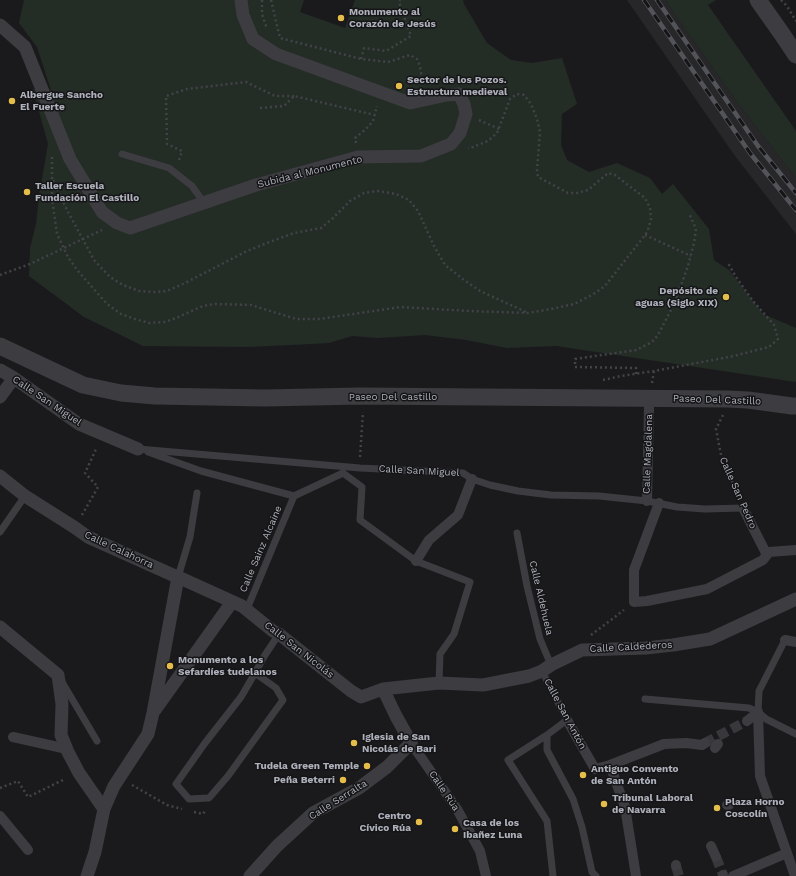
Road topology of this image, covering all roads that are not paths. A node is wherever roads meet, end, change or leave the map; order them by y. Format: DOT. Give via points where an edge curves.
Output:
graph roads {
  1 [pos="241,0"];
  2 [pos="758,0"];
  3 [pos="0,25"];
  4 [pos="796,55"];
  5 [pos="122,154"];
  6 [pos="204,203"];
  7 [pos="0,346"];
  8 [pos="0,370"];
  9 [pos="14,378"];
  10 [pos="0,397"];
  11 [pos="796,406"];
  12 [pos="650,407"];
  13 [pos="138,449"];
  14 [pos="0,476"];
  15 [pos="472,478"];
  16 [pos="197,493"];
  17 [pos="25,496"];
  18 [pos="294,496"];
  19 [pos="647,501"];
  20 [pos="659,503"];
  21 [pos="743,508"];
  22 [pos="0,532"];
  23 [pos="517,533"];
  24 [pos="796,550"];
  25 [pos="766,555"];
  26 [pos="416,561"];
  27 [pos="178,577"];
  28 [pos="796,598"];
  29 [pos="232,602"];
  30 [pos="247,609"];
  31 [pos="0,627"];
  32 [pos="280,634"];
  33 [pos="785,640"];
  34 [pos="796,642"];
  35 [pos="547,668"];
  36 [pos="255,673"];
  37 [pos="58,675"];
  38 [pos="440,683"];
  39 [pos="383,689"];
  40 [pos="351,691"];
  41 [pos="645,699"];
  42 [pos="758,712"];
  43 [pos="153,713"];
  44 [pos="567,720"];
  45 [pos="747,721"];
  46 [pos="796,734"];
  47 [pos="547,735"];
  48 [pos="13,737"];
  49 [pos="97,741"];
  50 [pos="411,743"];
  51 [pos="705,743"];
  52 [pos="66,748"];
  53 [pos="610,765"];
  54 [pos="104,809"];
  55 [pos="0,816"];
  56 [pos="711,846"];
  57 [pos="28,850"];
  58 [pos="787,853"];
  59 [pos="716,857"];
  60 [pos="87,876"];
  61 [pos="250,876"];
  62 [pos="486,876"];
  63 [pos="553,876"];
  64 [pos="596,876"];
  65 [pos="636,876"];
  66 [pos="733,876"];
  67 [pos="795,876"];
  1 -- 6 [label="street, Subida al Monumento" via="243,15 253,39 276,54 410,103 459,94 466,114 460,132 451,144 421,156 358,157 256,185"];
  2 -- 4 [label="street"];
  3 -- 6 [label="street, Subida al Monumento" via="25,47 70,159 102,212 117,223 130,228"];
  5 -- 6 [label="lane" via="169,168 192,186"];
  7 -- 11 [label="street, Paseo Del Castillo" via="83,385 121,393 155,396 728,399"];
  8 -- 9 [label="street, Calle San Miguel"];
  9 -- 10 [label="street"];
  9 -- 13 [label="street, Calle San Miguel" via="79,424"];
  12 -- 19 [label="street, Calle Magdalena"];
  13 -- 15 [label="lane, Calle San Miguel" via="360,468 462,473"];
  13 -- 18 [label="lane, Calle San Miguel" via="201,472"];
  14 -- 17 [label="street, Calle Calahorra"];
  15 -- 19 [label="lane, Calle San Miguel" via="518,491"];
  15 -- 26 [label="street" via="458,515 429,540"];
  16 -- 27 [label="lane" via="190,537"];
  17 -- 22 [label="lane"];
  17 -- 27 [label="street, Calle Calahorra" via="88,537"];
  18 -- 26 [label="lane" via="343,473 362,487 360,520"];
  18 -- 30 [label="lane, Calle Sainz Alcaine"];
  19 -- 20 [label="lane, Calle San Miguel"];
  20 -- 21 [label="lane, Calle San Miguel" via="705,509"];
  20 -- 25 [label="street" via="634,570 634,602 707,589 763,560"];
  21 -- 25 [label="street, Calle San Pedro"];
  23 -- 35 [label="lane, Calle Aldehuela"];
  24 -- 25 [label="street" via="769,552"];
  26 -- 38 [label="lane" via="470,582 454,634 440,654"];
  27 -- 29 [label="street, Calle Calahorra"];
  27 -- 43 [label="street"];
  28 -- 35 [label="street, Calle Caldederos" via="710,639 673,646 582,650"];
  29 -- 30 [label="street, Calle Calahorra"];
  29 -- 43 [label="street"];
  30 -- 32 [label="street, Calle San Nicolás"];
  31 -- 37 [label="street"];
  32 -- 36 [label="lane"];
  32 -- 40 [label="street, Calle San Nicolás"];
  33 -- 34 [label="street"];
  33 -- 42 [label="lane" via="759,691"];
  35 -- 38 [label="street, Calle Caldederos" via="529,676 483,685"];
  35 -- 44 [label="lane, Calle San Antón"];
  36 -- 36 [label="lane" via="242,697 205,742 176,784 189,799 209,798 283,700 276,688"];
  37 -- 49 [label="lane"];
  37 -- 52 [label="street" via="62,704 61,735"];
  38 -- 39 [label="street, Calle Caldederos"];
  39 -- 40 [label="street, Calle Caldederos" via="361,697"];
  39 -- 50 [label="street, Calle Rúa"];
  41 -- 42 [label="lane" via="748,708"];
  42 -- 45 [label="street"];
  42 -- 46 [label="lane" via="766,719"];
  42 -- 58 [label="street" via="760,776 764,794"];
  43 -- 54 [label="street" via="148,734 114,786"];
  44 -- 47 [label="lane"];
  44 -- 53 [label="street, Calle San Antón" via="595,769"];
  47 -- 63 [label="lane" via="508,760 547,821"];
  47 -- 64 [label="lane" via="547,750 573,799 592,872"];
  48 -- 52 [label="street"];
  50 -- 61 [label="street, Calle Serralta" via="387,767 359,788 313,813 277,846"];
  50 -- 62 [label="street, Calle Rúa" via="457,809 480,851"];
  51 -- 53 [label="street" via="664,744"];
  52 -- 54 [label="street"];
  53 -- 65 [label="street" via="625,807"];
  54 -- 60 [label="street" via="96,852"];
  55 -- 57 [label="street"];
  56 -- 59 [label="street"];
  58 -- 66 [label="street"];
  58 -- 67 [label="street"];
}
